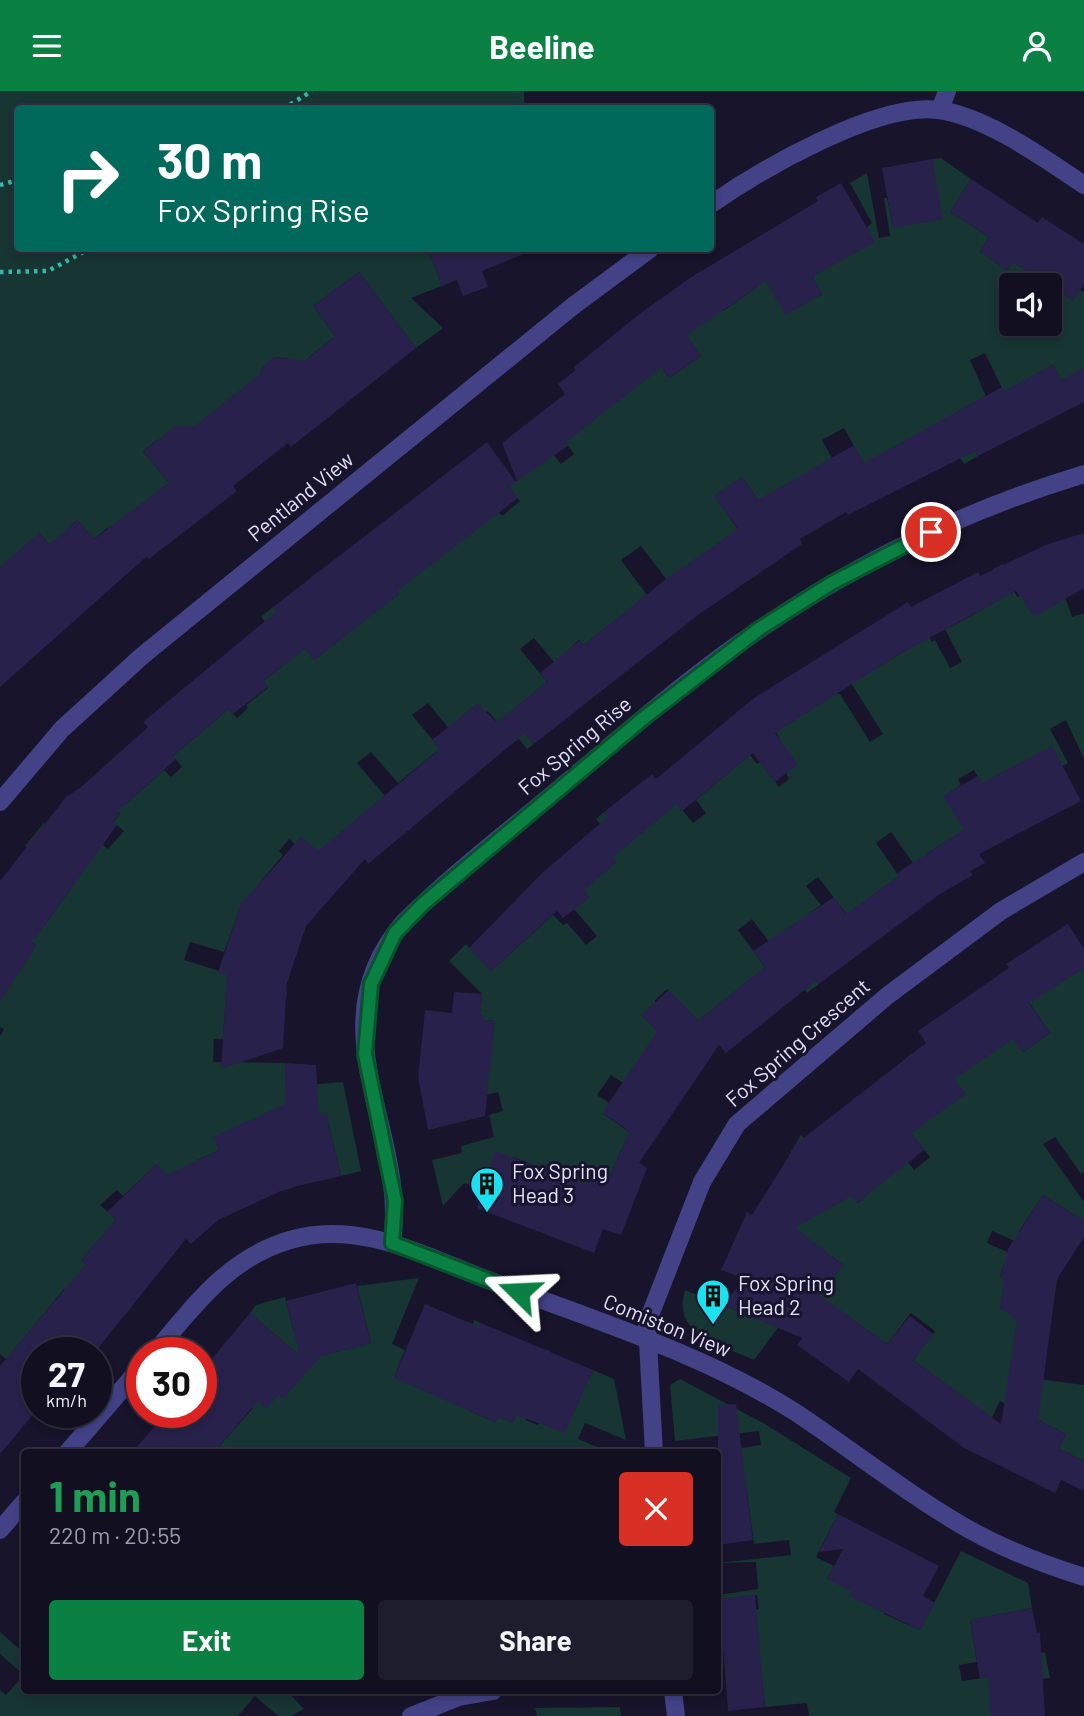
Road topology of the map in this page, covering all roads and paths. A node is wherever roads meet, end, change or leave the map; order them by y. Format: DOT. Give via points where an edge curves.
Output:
graph roads {
  1 [pos="312,91"];
  2 [pos="947,91"];
  3 [pos="289,105"];
  4 [pos="940,110"];
  5 [pos="1084,185"];
  6 [pos="714,203"];
  7 [pos="83,252"];
  8 [pos="646,252"];
  9 [pos="0,272"];
  10 [pos="1084,474"];
  11 [pos="0,801"];
  12 [pos="1084,862"];
  13 [pos="392,1243"];
  14 [pos="167,1337"];
  15 [pos="647,1341"];
  16 [pos="126,1385"];
  17 [pos="70,1449"];
  18 [pos="654,1449"];
  19 [pos="21,1506"];
  20 [pos="0,1530"];
  21 [pos="1084,1577"];
  22 [pos="476,1694"];
  23 [pos="673,1694"];
  24 [pos="411,1716"];
  25 [pos="676,1716"];
  1 -- 3 [label="path"];
  2 -- 4 [label="street"];
  4 -- 5 [label="street" via="1006,137"];
  4 -- 6 [label="street" via="899,111 852,127"];
  7 -- 9 [label="path" via="48,271"];
  8 -- 11 [label="street, Pentland View" via="142,656 62,729"];
  10 -- 13 [label="street, Fox Spring Rise" via="1031,490 910,541 759,629 645,717 404,922 377,967 367,1005 365,1054 395,1201"];
  12 -- 15 [label="street, Fox Spring Crescent" via="1001,911 887,996 737,1124 702,1182 647,1323"];
  13 -- 14 [label="street, Comiston View" via="329,1232 292,1239 256,1253 213,1284"];
  13 -- 15 [label="street, Comiston View"];
  15 -- 18 [label="street, Fox Spring Crescent"];
  15 -- 21 [label="street, Comiston View" via="737,1380 795,1412 955,1522 1040,1563"];
  16 -- 17 [label="street"];
  19 -- 20 [label="street"];
  22 -- 24 [label="street"];
  23 -- 25 [label="street"];
}
